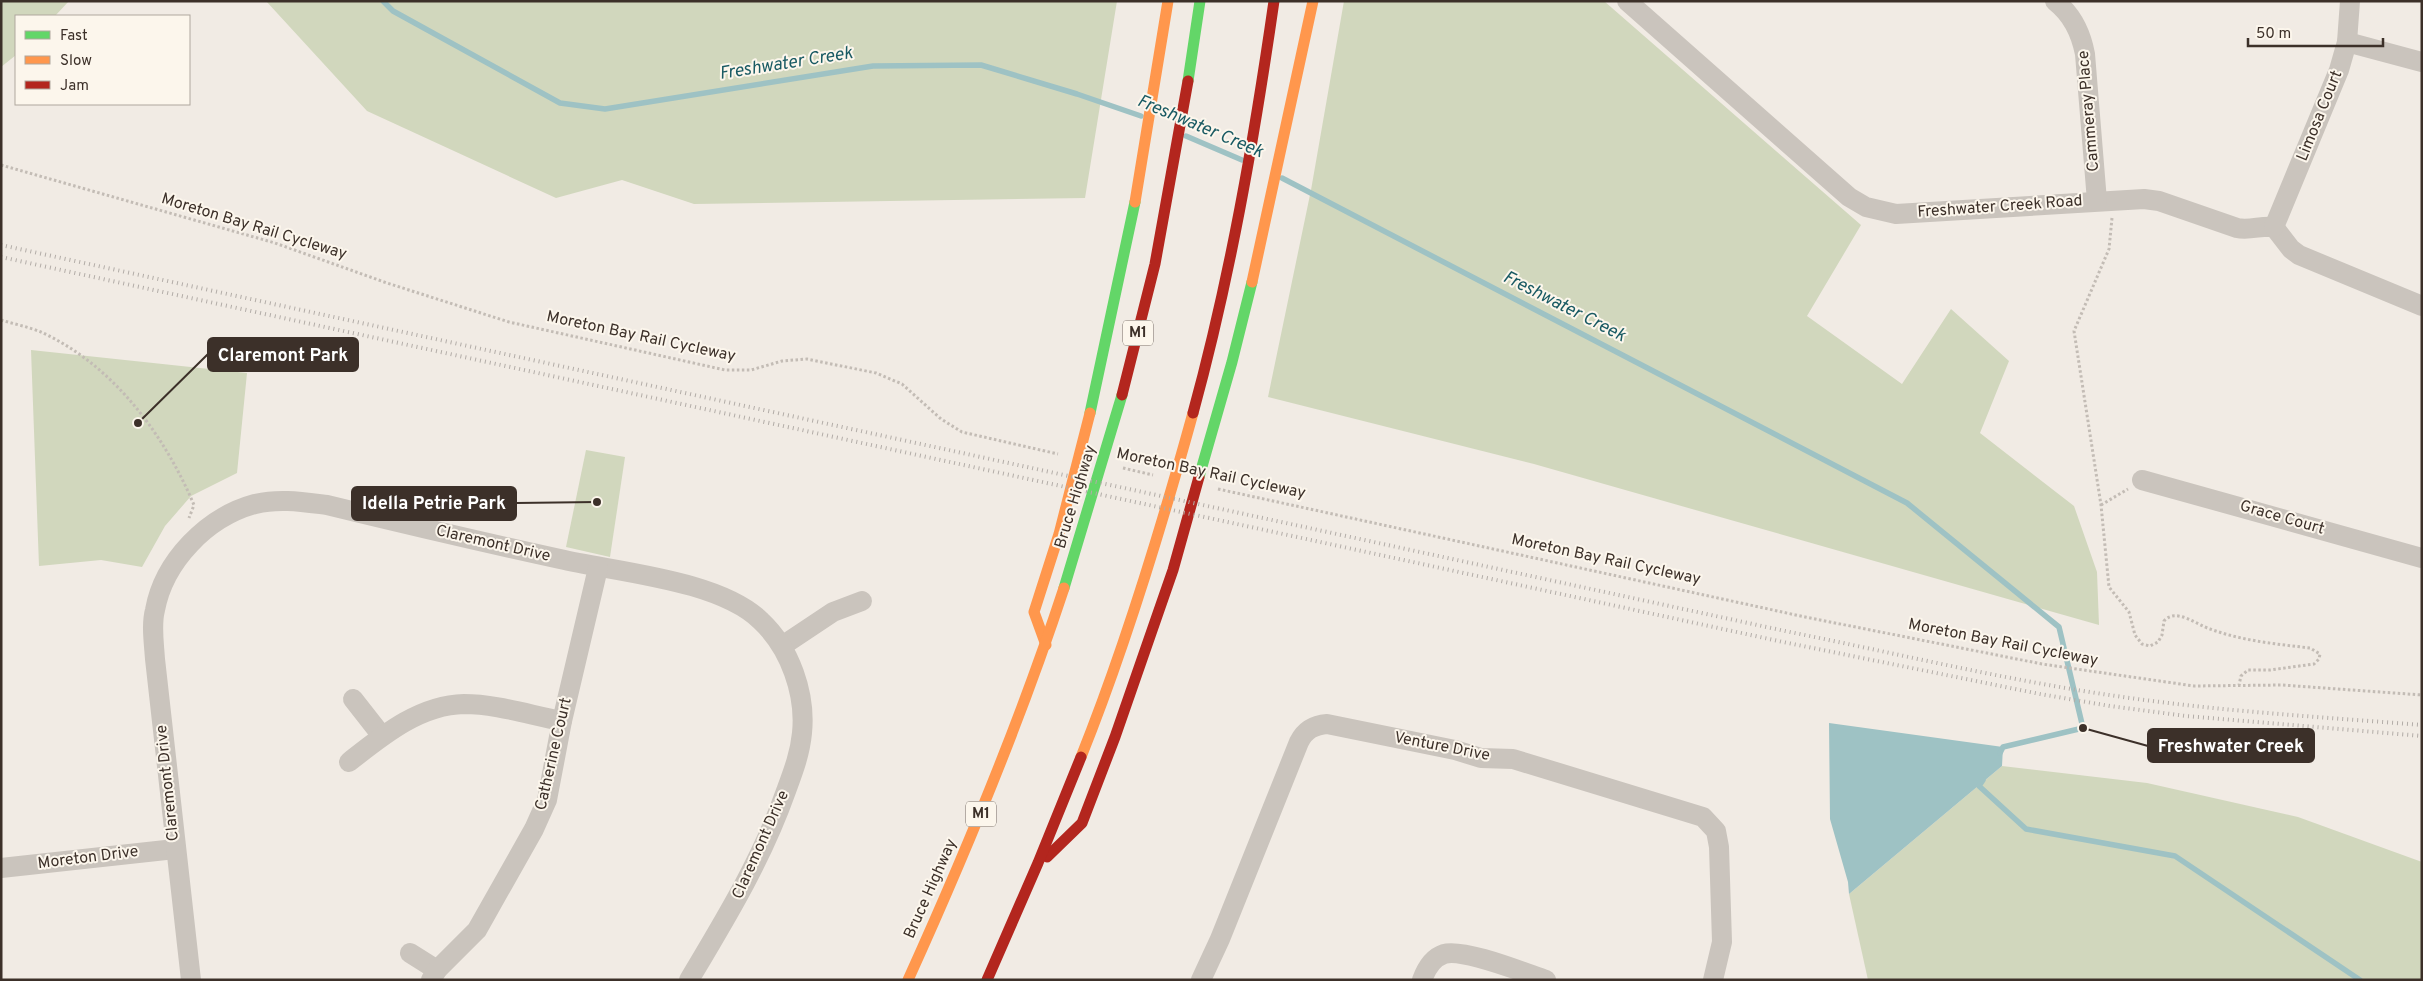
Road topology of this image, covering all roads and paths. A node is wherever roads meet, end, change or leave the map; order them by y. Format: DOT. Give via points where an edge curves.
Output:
graph roads {
  1 [pos="1168,1"];
  2 [pos="1200,1"];
  3 [pos="1274,1"];
  4 [pos="1313,1"];
  5 [pos="1627,1"];
  6 [pos="2055,1"];
  7 [pos="2350,1"];
  8 [pos="2346,42"];
  9 [pos="2422,62"];
  10 [pos="1,165"];
  11 [pos="2104,200"];
  12 [pos="2274,227"];
  13 [pos="2422,306"];
  14 [pos="1,320"];
  15 [pos="1064,455"];
  16 [pos="1121,468"];
  17 [pos="1159,476"];
  18 [pos="2142,480"];
  19 [pos="1216,488"];
  20 [pos="2101,505"];
  21 [pos="184,525"];
  22 [pos="2422,558"];
  23 [pos="598,568"];
  24 [pos="862,601"];
  25 [pos="1046,645"];
  26 [pos="782,646"];
  27 [pos="2239,685"];
  28 [pos="2422,695"];
  29 [pos="353,699"];
  30 [pos="562,721"];
  31 [pos="382,736"];
  32 [pos="349,762"];
  33 [pos="175,849"];
  34 [pos="1040,863"];
  35 [pos="1,868"];
  36 [pos="410,953"];
  37 [pos="434,975"];
  38 [pos="191,980"];
  39 [pos="689,980"];
  40 [pos="908,980"];
  41 [pos="987,980"];
  42 [pos="1201,980"];
  43 [pos="1422,980"];
  44 [pos="1546,980"];
  45 [pos="1712,980"];
  1 -- 25 [label="highway" via="1135,201 1082,445 1034,612"];
  2 -- 25 [label="highway, Bruce Highway / M1" via="1165,214 1135,349 1092,506"];
  3 -- 34 [label="highway" via="1257,117 1199,389 1118,660"];
  4 -- 34 [label="highway" via="1259,252 1219,414 1173,570 1082,823"];
  5 -- 11 [label="street, Freshwater Creek Road" via="1849,197 1866,207 1896,214"];
  6 -- 11 [label="street, Cammeray Place" via="2082,34"];
  7 -- 8 [label="street, Limosa Court"];
  8 -- 9 [label="street"];
  8 -- 12 [label="street, Limosa Court" via="2339,70"];
  10 -- 15 [label="path, Moreton Bay Rail Cycleway" via="275,243 463,308 550,332 725,370 750,370 807,359 876,373 912,390 950,426 976,437"];
  11 -- 12 [label="street, Freshwater Creek Road" via="2159,201 2246,230"];
  11 -- 20 [label="path" via="2113,226 2110,249 2074,331"];
  12 -- 13 [label="street" via="2299,255"];
  14 -- 21 [label="path" via="40,332 63,344 120,389 166,449 185,485 194,505"];
  16 -- 17 [label="path, Moreton Bay Rail Cycleway"];
  18 -- 20 [label="path"];
  18 -- 22 [label="street, Grace Court"];
  19 -- 27 [label="path, Moreton Bay Rail Cycleway" via="2042,664 2194,686"];
  20 -- 27 [label="path" via="2109,587 2129,612 2135,635 2142,644 2150,646 2158,642 2164,620 2178,615 2238,638 2310,648 2320,654 2314,664 2248,670 2241,676"];
  23 -- 26 [label="street, Claremont Drive" via="679,583 738,604 761,620"];
  23 -- 30 [label="street, Catherine Court"];
  23 -- 33 [label="street, Claremont Drive" via="327,505 289,500 256,504 226,515 200,534 179,556 162,585 154,611 155,659"];
  24 -- 26 [label="street" via="833,612"];
  25 -- 40 [label="highway, Bruce Highway / M1" via="963,858"];
  26 -- 39 [label="street, Claremont Drive" via="798,685 803,732 798,756 776,822 754,869"];
  27 -- 28 [label="path, Moreton Bay Rail Cycleway"];
  29 -- 31 [label="street"];
  30 -- 31 [label="street" via="462,704 408,720"];
  30 -- 37 [label="street, Catherine Court" via="546,800 534,830 477,930"];
  31 -- 32 [label="street"];
  33 -- 35 [label="street, Moreton Drive"];
  33 -- 38 [label="street, Claremont Drive"];
  34 -- 41 [label="highway"];
  36 -- 37 [label="street, Catherine Court"];
  42 -- 45 [label="street, Venture Drive" via="1299,742 1309,730 1327,724 1481,758 1513,759 1702,817 1716,831 1719,847 1722,942"];
  43 -- 44 [label="street" via="1433,961 1451,952"];
}
